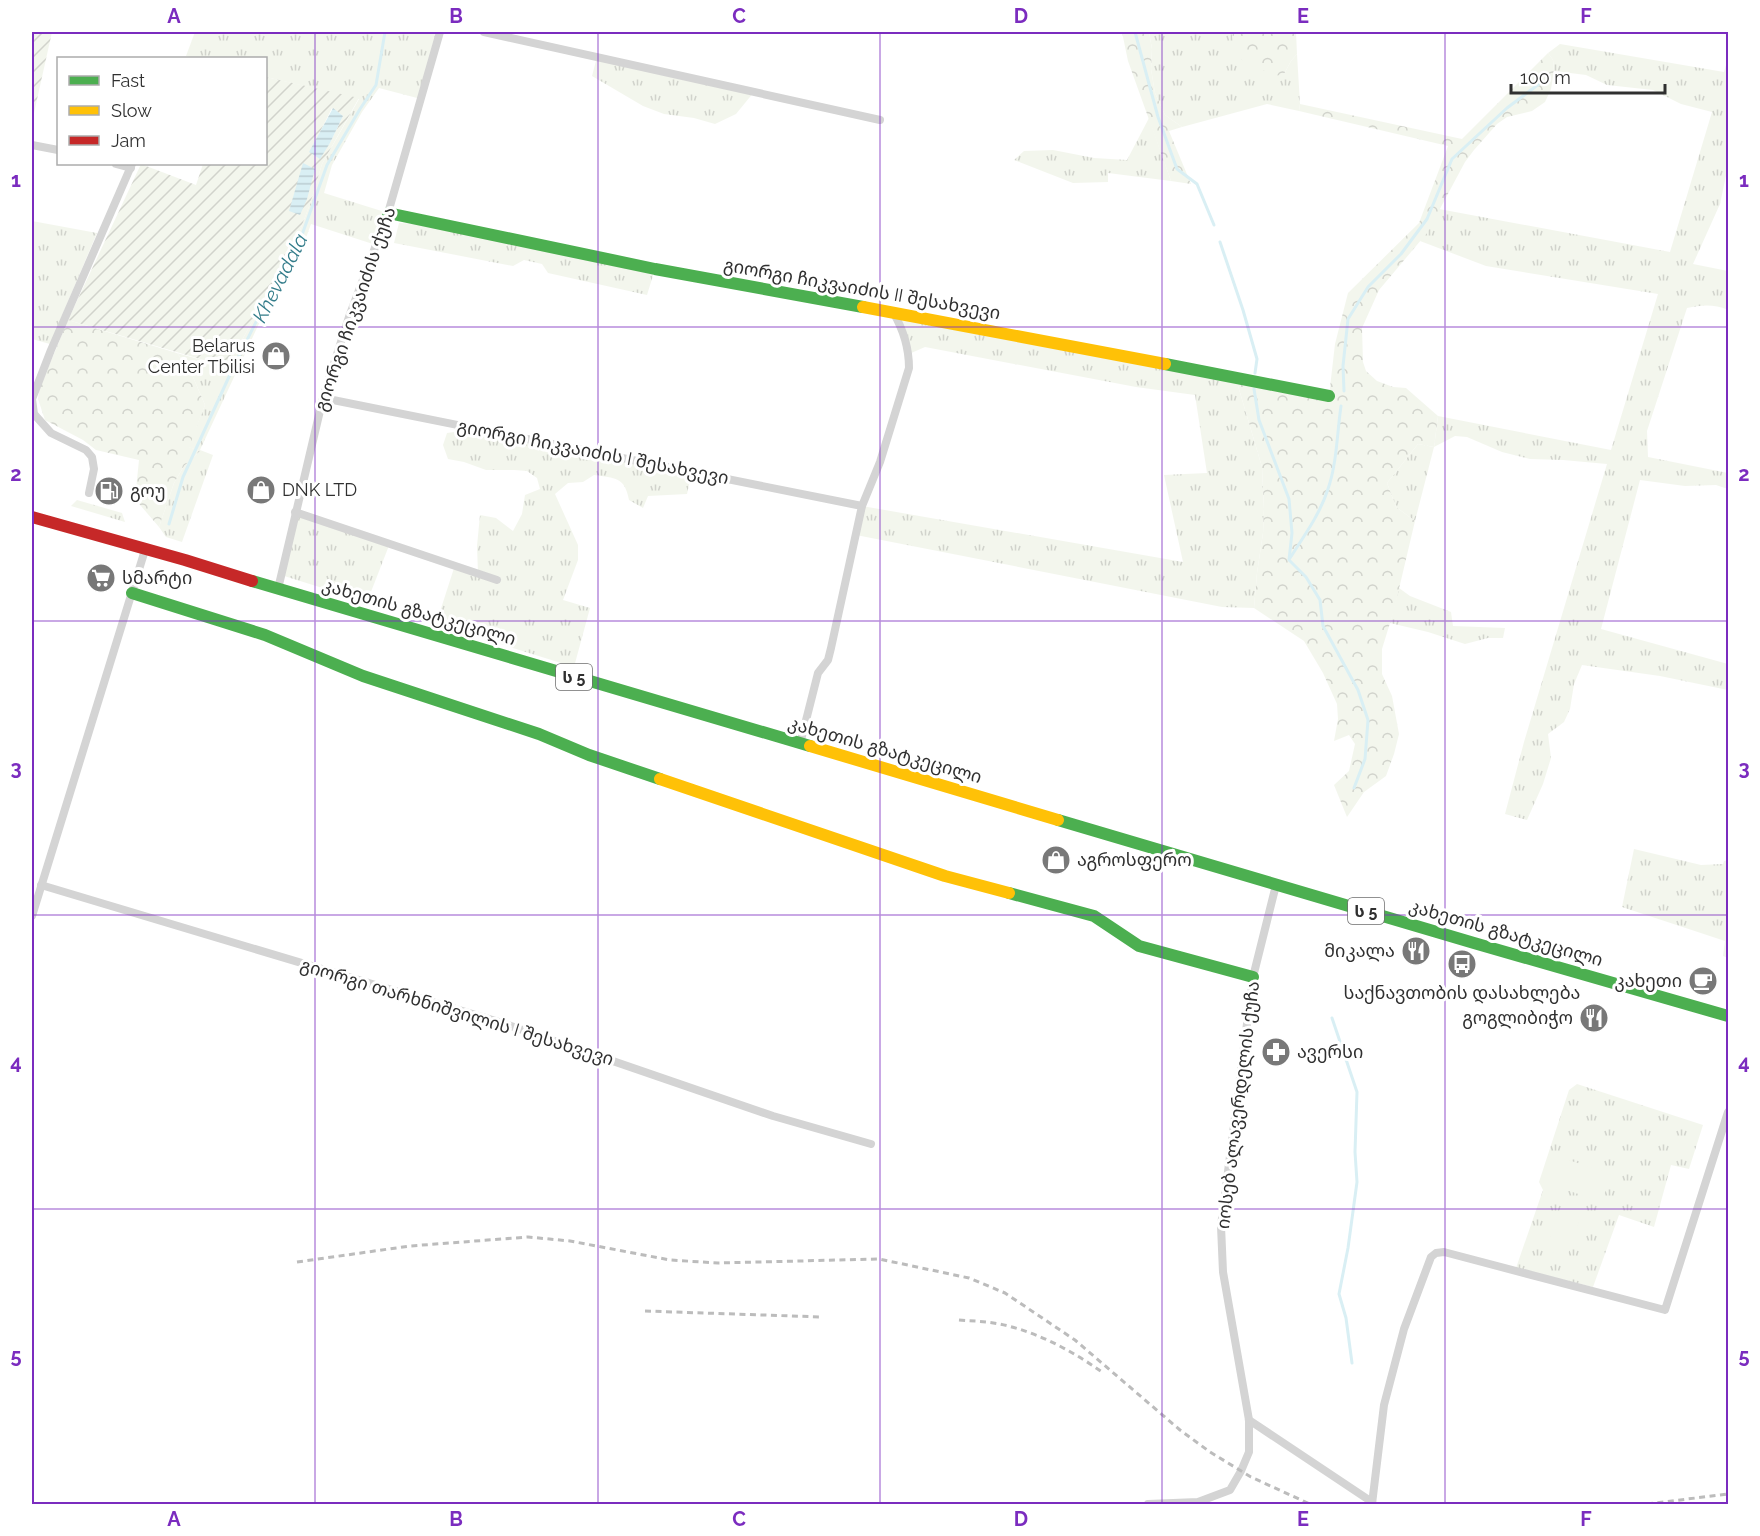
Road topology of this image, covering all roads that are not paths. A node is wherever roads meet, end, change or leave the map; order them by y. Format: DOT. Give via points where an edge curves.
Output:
graph roads {
  1 [pos="440,32"];
  2 [pos="484,32"];
  3 [pos="880,120"];
  4 [pos="32,145"];
  5 [pos="57,150"];
  6 [pos="131,166"];
  7 [pos="388,213"];
  8 [pos="893,312"];
  9 [pos="1329,396"];
  10 [pos="323,398"];
  11 [pos="89,493"];
  12 [pos="862,506"];
  13 [pos="295,512"];
  14 [pos="32,517"];
  15 [pos="145,550"];
  16 [pos="497,580"];
  17 [pos="278,589"];
  18 [pos="132,593"];
  19 [pos="800,744"];
  20 [pos="41,885"];
  21 [pos="1276,885"];
  22 [pos="32,916"];
  23 [pos="1253,977"];
  24 [pos="1728,1016"];
  25 [pos="1728,1112"];
  26 [pos="871,1144"];
  27 [pos="1249,1420"];
  28 [pos="1372,1503"];
  29 [pos="1148,1504"];
  1 -- 7 [label="street, გიორგი ჩიკვაიძის ქუჩა"];
  2 -- 3 [label="street"];
  4 -- 5 [label="street"];
  6 -- 11 [label="street" via="32,399 34,414 51,433 86,450 92,457"];
  7 -- 8 [label="main road, გიორგი ჩიკვაიძის II შესახვევი" via="655,269"];
  7 -- 10 [label="street, გიორგი ჩიკვაიძის ქუჩა"];
  8 -- 9 [label="main road, გიორგი ჩიკვაიძის II შესახვევი"];
  8 -- 12 [label="street" via="909,354 909,368"];
  10 -- 12 [label="street, გიორგი ჩიკვაიძის I შესახვევი"];
  10 -- 13 [label="street, გიორგი ჩიკვაიძის ქუჩა"];
  12 -- 19 [label="street" via="828,660 818,673"];
  13 -- 16 [label="street"];
  13 -- 17 [label="street, გიორგი ჩიკვაიძის ქუჩა"];
  14 -- 15 [label="main road, კახეთის გზატკეცილი / ს 5"];
  15 -- 17 [label="main road, კახეთის გზატკეცილი / ს 5"];
  15 -- 18 [label="street"];
  17 -- 19 [label="main road, კახეთის გზატკეცილი / ს 5"];
  18 -- 20 [label="street"];
  18 -- 23 [label="main road" via="265,635 363,676 945,876 1094,916 1140,946"];
  19 -- 21 [label="main road, კახეთის გზატკეცილი / ს 5"];
  20 -- 22 [label="street"];
  20 -- 26 [label="street, გიორგი თარხნიშვილის I შესახვევი" via="499,1022 773,1116"];
  21 -- 23 [label="street, იოსებ ალავერდელის ქუჩა"];
  21 -- 24 [label="main road, კახეთის გზატკეცილი / ს 5"];
  23 -- 27 [label="street, იოსებ ალავერდელის ქუჩა" via="1221,1226 1225,1284"];
  25 -- 28 [label="street" via="1665,1310 1444,1252 1431,1257 1404,1329 1384,1405"];
  27 -- 28 [label="street"];
  27 -- 29 [label="street, იოსებ ალავერდელის ქუჩა" via="1249,1452 1230,1490 1198,1502"];
}
